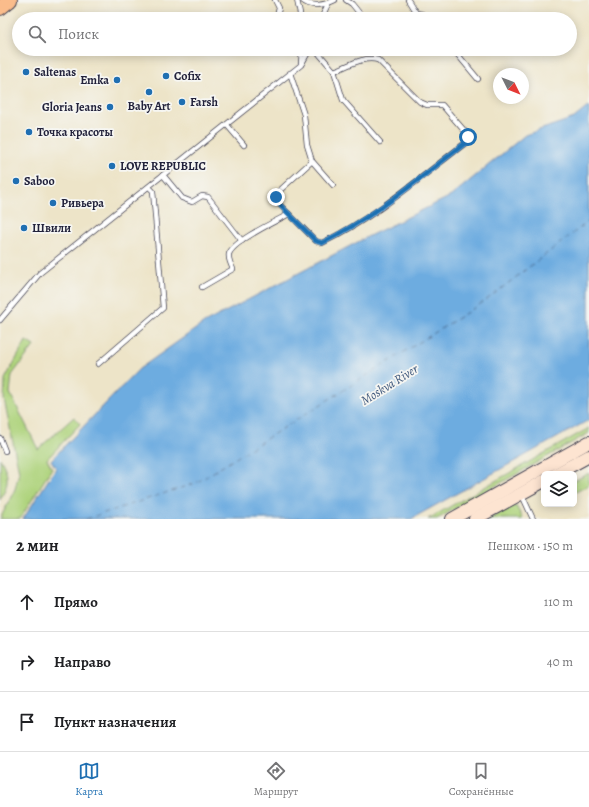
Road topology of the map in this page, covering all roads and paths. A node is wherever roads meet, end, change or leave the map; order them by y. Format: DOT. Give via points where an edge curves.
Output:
graph roads {
  1 [pos="10,0"];
  2 [pos="275,0"];
  3 [pos="297,0"];
  4 [pos="302,0"];
  5 [pos="335,0"];
  6 [pos="346,0"];
  7 [pos="408,0"];
  8 [pos="328,4"];
  9 [pos="0,8"];
  10 [pos="278,12"];
  11 [pos="300,12"];
  12 [pos="324,12"];
  13 [pos="358,12"];
  14 [pos="415,12"];
  15 [pos="302,56"];
  16 [pos="306,56"];
  17 [pos="321,56"];
  18 [pos="459,56"];
  19 [pos="301,65"];
  20 [pos="334,71"];
  21 [pos="290,73"];
  22 [pos="478,79"];
  23 [pos="227,124"];
  24 [pos="380,142"];
  25 [pos="244,145"];
  26 [pos="312,161"];
  27 [pos="163,175"];
  28 [pos="333,185"];
  29 [pos="149,187"];
  30 [pos="289,214"];
  31 [pos="242,241"];
  32 [pos="202,287"];
  33 [pos="0,320"];
  34 [pos="98,364"];
  35 [pos="0,438"];
  36 [pos="589,442"];
  37 [pos="5,451"];
  38 [pos="589,456"];
  39 [pos="562,471"];
  40 [pos="541,483"];
  41 [pos="521,494"];
  42 [pos="452,519"];
  43 [pos="475,519"];
  44 [pos="533,519"];
  1 -- 9 [label="main road"];
  2 -- 10 [label="lane"];
  3 -- 11 [label="lane"];
  4 -- 8 [label="lane" via="313,5"];
  5 -- 8 [label="lane"];
  6 -- 13 [label="lane"];
  7 -- 14 [label="lane"];
  8 -- 12 [label="lane"];
  15 -- 19 [label="lane"];
  16 -- 19 [label="lane"];
  17 -- 20 [label="lane"];
  18 -- 22 [label="lane"];
  19 -- 21 [label="lane"];
  20 -- 24 [label="lane" via="343,100"];
  20 -- 30 [label="lane" via="362,60 378,60 420,102 427,105 442,105 468,135 468,141 391,200 322,243 316,241"];
  21 -- 23 [label="lane"];
  21 -- 26 [label="lane" via="304,115 307,145"];
  23 -- 25 [label="lane"];
  23 -- 27 [label="lane"];
  26 -- 28 [label="lane"];
  26 -- 30 [label="lane" via="277,193 278,203"];
  27 -- 29 [label="lane"];
  27 -- 31 [label="lane" via="186,201 192,202 202,196 208,197"];
  29 -- 33 [label="lane" via="40,273"];
  29 -- 34 [label="lane" via="152,191 163,308"];
  30 -- 31 [label="lane"];
  31 -- 32 [label="lane" via="229,254 233,269"];
  35 -- 37 [label="lane"];
  36 -- 42 [label="main road"];
  38 -- 39 [label="main road"];
  40 -- 41 [label="main road"];
  41 -- 43 [label="main road"];
  41 -- 44 [label="lane"];
}
